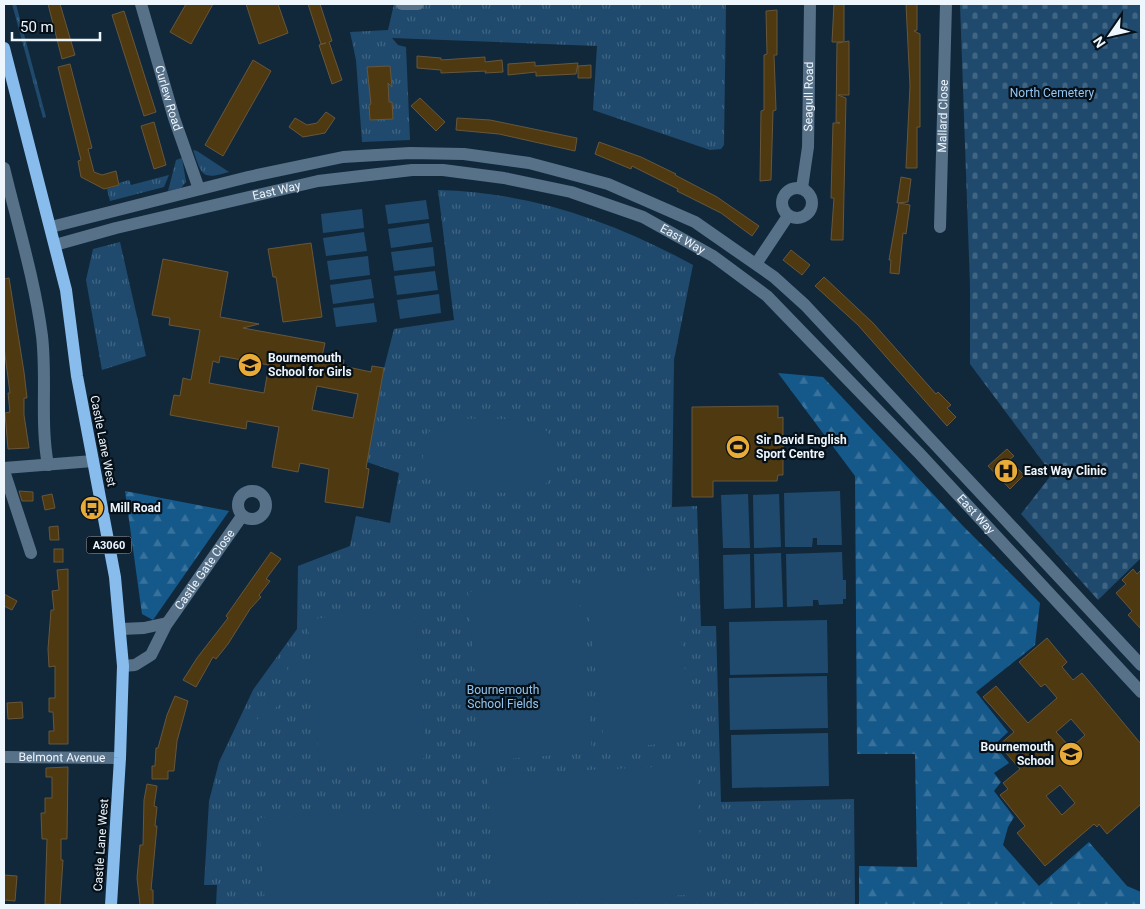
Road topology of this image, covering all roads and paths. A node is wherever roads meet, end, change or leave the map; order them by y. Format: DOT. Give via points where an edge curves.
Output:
graph roads {
  1 [pos="141,4"];
  2 [pos="402,4"];
  3 [pos="418,4"];
  4 [pos="810,4"];
  5 [pos="946,4"];
  6 [pos="4,48"];
  7 [pos="4,168"];
  8 [pos="802,188"];
  9 [pos="199,189"];
  10 [pos="788,216"];
  11 [pos="51,227"];
  12 [pos="940,227"];
  13 [pos="55,245"];
  14 [pos="756,264"];
  15 [pos="93,461"];
  16 [pos="48,465"];
  17 [pos="4,470"];
  18 [pos="242,516"];
  19 [pos="31,553"];
  20 [pos="167,623"];
  21 [pos="121,629"];
  22 [pos="1141,665"];
  23 [pos="123,666"];
  24 [pos="1141,692"];
  25 [pos="4,757"];
  26 [pos="120,758"];
  27 [pos="111,905"];
  1 -- 9 [label="street, Curlew Road" via="174,118"];
  2 -- 3 [label="street"];
  4 -- 8 [label="street, Seagull Road" via="808,147"];
  5 -- 12 [label="street, Mallard Close"];
  6 -- 11 [label="main road, Castle Lane West / A3060"];
  7 -- 16 [label="street" via="42,335 45,371 43,437"];
  8 -- 10 [label="street" via="788,190 781,202"];
  8 -- 10 [label="street, Seagull Road" via="810,197 810,211 799,219"];
  9 -- 11 [label="street, East Way"];
  9 -- 14 [label="street, East Way" via="343,157 464,154 529,163 608,184 695,222"];
  10 -- 14 [label="street"];
  11 -- 13 [label="main road, Castle Lane West / A3060"];
  13 -- 15 [label="main road, Castle Lane West / A3060" via="66,290 77,376"];
  13 -- 24 [label="street, East Way" via="318,181 412,170 443,170 504,178 571,192 643,217 713,256 767,296 900,432"];
  14 -- 22 [label="street, East Way" via="805,305"];
  15 -- 16 [label="street"];
  15 -- 21 [label="main road, Castle Lane West / A3060" via="115,576"];
  16 -- 17 [label="street"];
  17 -- 19 [label="street"];
  18 -- 20 [label="street, Castle Gate Close"];
  20 -- 21 [label="street, Castle Gate Close"];
  20 -- 23 [label="street, Castle Gate Close" via="151,655 135,664"];
  21 -- 23 [label="main road, Castle Lane West / A3060"];
  23 -- 26 [label="main road, Castle Lane West / A3060"];
  25 -- 26 [label="street, Belmont Avenue"];
  26 -- 27 [label="main road, Castle Lane West / A3060"];
}
